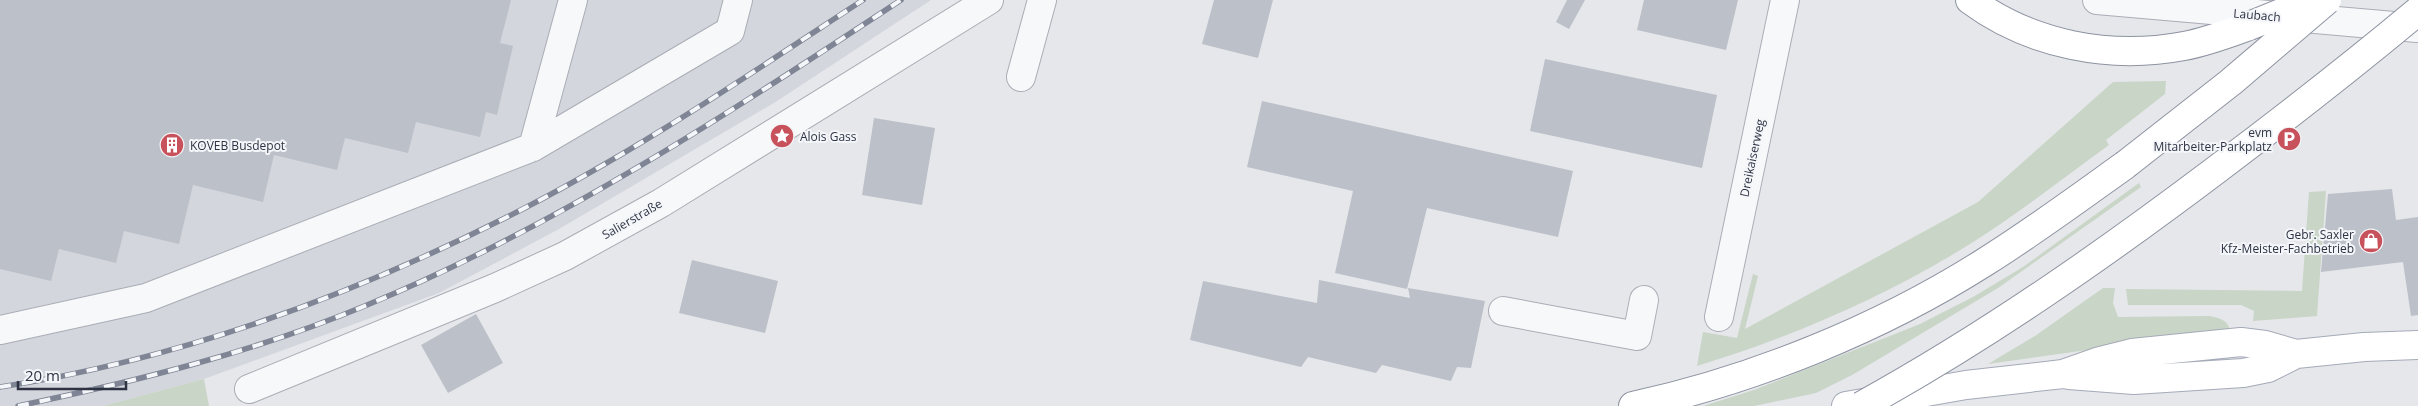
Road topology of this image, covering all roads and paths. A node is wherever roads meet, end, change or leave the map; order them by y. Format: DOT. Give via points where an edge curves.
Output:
graph roads {
  1 [pos="573,0"];
  2 [pos="738,0"];
  3 [pos="989,0"];
  4 [pos="1042,0"];
  5 [pos="1785,0"];
  6 [pos="1970,0"];
  7 [pos="2097,0"];
  8 [pos="2313,0"];
  9 [pos="2327,0"];
  10 [pos="2418,11"];
  11 [pos="2418,28"];
  12 [pos="1021,77"];
  13 [pos="532,146"];
  14 [pos="1644,300"];
  15 [pos="1504,311"];
  16 [pos="1719,316"];
  17 [pos="0,330"];
  18 [pos="2418,345"];
  19 [pos="249,389"];
  20 [pos="1633,406"];
  21 [pos="1846,406"];
  22 [pos="1860,406"];
  1 -- 13 [label="street"];
  2 -- 13 [label="street" via="730,31"];
  3 -- 19 [label="street, Salierstraße" via="661,203 565,256"];
  4 -- 12 [label="street"];
  5 -- 16 [label="street, Dreikaiserweg"];
  6 -- 8 [label="main road, bridge" via="1997,18 2053,40 2082,47 2138,51 2210,40"];
  7 -- 11 [label="street, Laubach"];
  9 -- 20 [label="main road, bridge" via="2125,165 1986,262 1897,312 1801,353 1743,375"];
  10 -- 22 [label="main road, bridge" via="2266,132 2057,286 1994,328"];
  13 -- 17 [label="street" via="146,298"];
  14 -- 15 [label="street" via="1637,336"];
  18 -- 21 [label="main road" via="2296,354 2268,368 2243,373 2134,380 2063,374 1966,385"];
}
